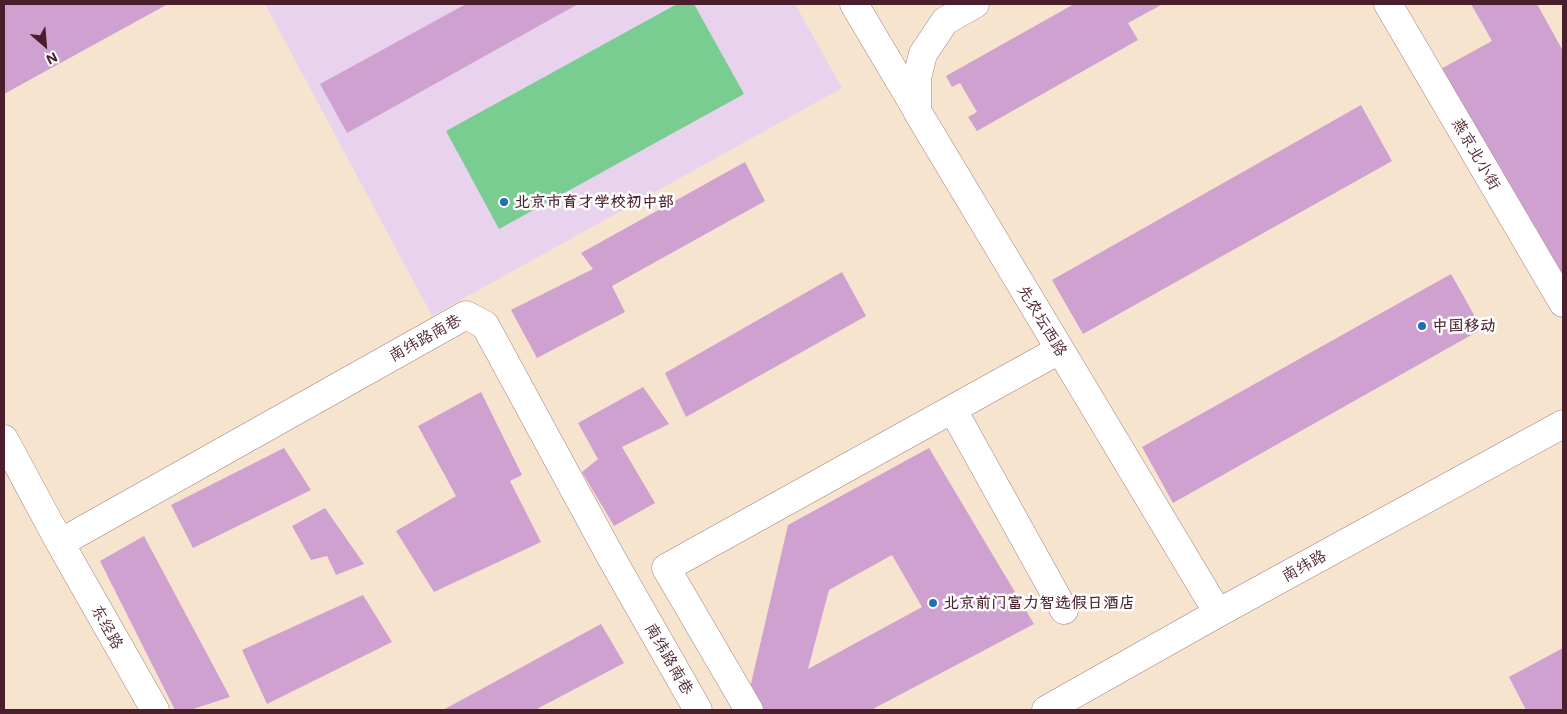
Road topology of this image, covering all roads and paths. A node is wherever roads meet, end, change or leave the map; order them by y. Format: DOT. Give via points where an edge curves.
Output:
graph roads {
  1 [pos="854,4"];
  2 [pos="975,4"];
  3 [pos="1388,4"];
  4 [pos="917,111"];
  5 [pos="1563,303"];
  6 [pos="1060,350"];
  7 [pos="953,410"];
  8 [pos="1563,424"];
  9 [pos="4,439"];
  10 [pos="60,543"];
  11 [pos="1064,610"];
  12 [pos="1218,613"];
  13 [pos="155,710"];
  14 [pos="698,710"];
  15 [pos="749,710"];
  16 [pos="1046,710"];
  1 -- 4 [label="street, 先农坛西路"];
  2 -- 4 [label="street" via="945,21 923,54 917,78"];
  3 -- 5 [label="street, 燕京北小街"];
  4 -- 6 [label="street, 先农坛西路"];
  6 -- 7 [label="street"];
  6 -- 12 [label="street, 先农坛西路"];
  7 -- 11 [label="street"];
  7 -- 15 [label="street" via="666,568"];
  8 -- 12 [label="street, 南纬路"];
  9 -- 10 [label="street, 东经路"];
  10 -- 13 [label="street, 东经路"];
  10 -- 14 [label="street, 南纬路南巷" via="466,314 485,325"];
  12 -- 16 [label="street, 南纬路"];
}
